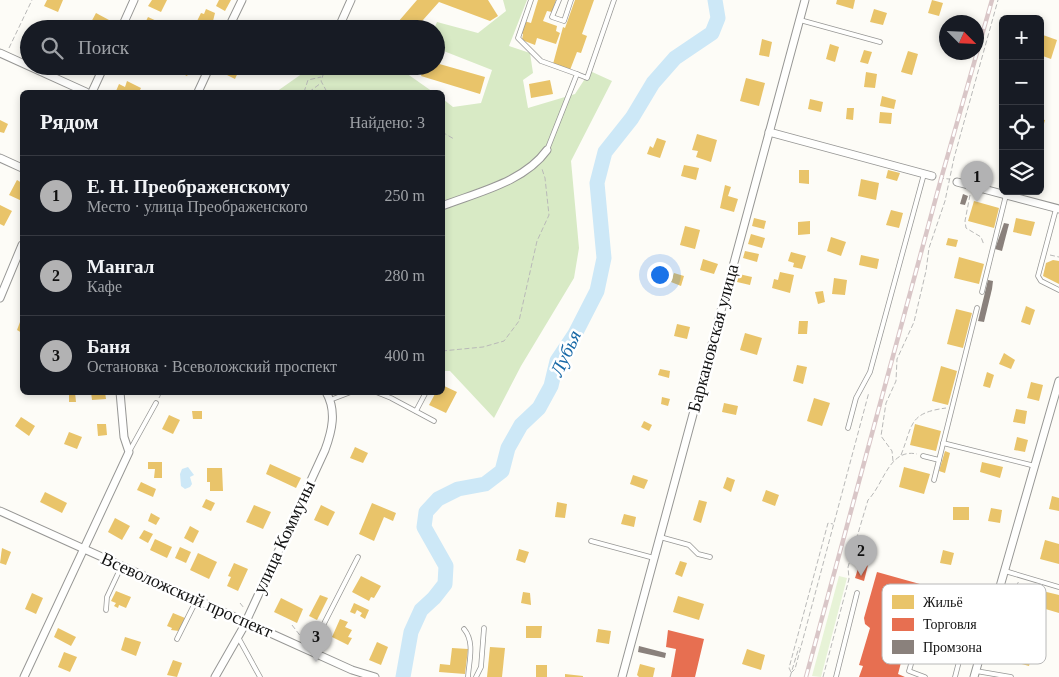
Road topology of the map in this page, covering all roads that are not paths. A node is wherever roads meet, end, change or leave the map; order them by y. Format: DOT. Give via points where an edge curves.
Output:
graph roads {
  1 [pos="134,0"];
  2 [pos="242,0"];
  3 [pos="352,0"];
  4 [pos="531,0"];
  5 [pos="558,0"];
  6 [pos="571,0"];
  7 [pos="614,0"];
  8 [pos="806,0"];
  9 [pos="124,20"];
  10 [pos="232,20"];
  11 [pos="342,20"];
  12 [pos="800,20"];
  13 [pos="880,42"];
  14 [pos="3,54"];
  15 [pos="20,62"];
  16 [pos="577,74"];
  17 [pos="49,75"];
  18 [pos="100,75"];
  19 [pos="206,75"];
  20 [pos="82,90"];
  21 [pos="93,90"];
  22 [pos="199,90"];
  23 [pos="769,132"];
  24 [pos="547,150"];
  25 [pos="0,158"];
  26 [pos="20,167"];
  27 [pos="928,175"];
  28 [pos="957,182"];
  29 [pos="999,193"];
  30 [pos="1006,195"];
  31 [pos="445,205"];
  32 [pos="1058,209"];
  33 [pos="20,250"];
  34 [pos="1059,290"];
  35 [pos="982,292"];
  36 [pos="1,294"];
  37 [pos="978,308"];
  38 [pos="1059,381"];
  39 [pos="120,395"];
  40 [pos="328,395"];
  41 [pos="343,395"];
  42 [pos="382,395"];
  43 [pos="424,395"];
  44 [pos="330,400"];
  45 [pos="156,403"];
  46 [pos="416,411"];
  47 [pos="434,421"];
  48 [pos="848,428"];
  49 [pos="943,443"];
  50 [pos="128,452"];
  51 [pos="923,456"];
  52 [pos="939,460"];
  53 [pos="1035,466"];
  54 [pos="934,480"];
  55 [pos="0,511"];
  56 [pos="660,537"];
  57 [pos="592,541"];
  58 [pos="84,548"];
  59 [pos="358,556"];
  60 [pos="710,557"];
  61 [pos="654,558"];
  62 [pos="122,565"];
  63 [pos="1005,571"];
  64 [pos="1001,584"];
  65 [pos="1059,587"];
  66 [pos="857,593"];
  67 [pos="197,599"];
  68 [pos="106,610"];
  69 [pos="246,622"];
  70 [pos="484,628"];
  71 [pos="464,629"];
  72 [pos="238,637"];
  73 [pos="177,639"];
  74 [pos="310,651"];
  75 [pos="911,664"];
  76 [pos="959,664"];
  77 [pos="975,674"];
  78 [pos="24,677"];
  79 [pos="215,677"];
  80 [pos="260,677"];
  81 [pos="375,677"];
  82 [pos="468,677"];
  83 [pos="476,677"];
  84 [pos="622,677"];
  85 [pos="836,677"];
  86 [pos="926,677"];
  87 [pos="955,677"];
  88 [pos="1011,677"];
  1 -- 9 [label="street"];
  2 -- 10 [label="street"];
  3 -- 11 [label="street"];
  4 -- 16 [label="lane" via="518,38 541,61"];
  5 -- 6 [label="lane" via="552,18 564,21"];
  7 -- 16 [label="lane" via="587,78"];
  8 -- 12 [label="street, Баркановская улица"];
  12 -- 13 [label="lane"];
  12 -- 23 [label="street, Баркановская улица"];
  14 -- 15 [label="street"];
  16 -- 24 [label="lane"];
  17 -- 20 [label="street"];
  18 -- 21 [label="street"];
  19 -- 22 [label="street"];
  23 -- 27 [label="street"];
  23 -- 56 [label="street, Баркановская улица"];
  24 -- 31 [label="street" via="539,161 515,178"];
  25 -- 26 [label="street"];
  27 -- 48 [label="lane" via="870,372 856,398"];
  28 -- 29 [label="street"];
  30 -- 32 [label="street"];
  30 -- 35 [label="lane"];
  32 -- 34 [label="lane" via="1038,276"];
  33 -- 36 [label="street"];
  37 -- 49 [label="lane"];
  38 -- 53 [label="street"];
  39 -- 50 [label="street"];
  40 -- 44 [label="street"];
  41 -- 44 [label="lane"];
  42 -- 46 [label="lane"];
  43 -- 46 [label="lane"];
  44 -- 69 [label="street, улица Коммуны" via="331,434"];
  45 -- 50 [label="lane"];
  46 -- 47 [label="lane"];
  49 -- 52 [label="lane"];
  49 -- 53 [label="lane"];
  50 -- 58 [label="street"];
  51 -- 52 [label="lane"];
  52 -- 54 [label="lane"];
  53 -- 63 [label="street"];
  55 -- 58 [label="street, Всеволожский проспект"];
  56 -- 60 [label="lane" via="689,545 698,554"];
  56 -- 61 [label="street, Баркановская улица"];
  57 -- 61 [label="lane"];
  58 -- 62 [label="street, Всеволожский проспект"];
  58 -- 78 [label="street"];
  59 -- 74 [label="lane"];
  61 -- 84 [label="street, Баркановская улица"];
  62 -- 67 [label="street, Всеволожский проспект"];
  62 -- 68 [label="lane" via="107,597"];
  63 -- 64 [label="street"];
  63 -- 65 [label="lane"];
  66 -- 85 [label="lane"];
  67 -- 69 [label="street, Всеволожский проспект"];
  67 -- 73 [label="lane"];
  69 -- 72 [label="street, улица Коммуны"];
  69 -- 74 [label="street, Всеволожский проспект"];
  70 -- 83 [label="lane" via="481,667"];
  71 -- 82 [label="lane" via="470,644"];
  72 -- 79 [label="street, улица Коммуны"];
  72 -- 80 [label="lane"];
  74 -- 81 [label="street, Всеволожский проспект"];
  75 -- 86 [label="lane" via="909,671"];
  76 -- 87 [label="lane"];
  77 -- 88 [label="lane"];
}
